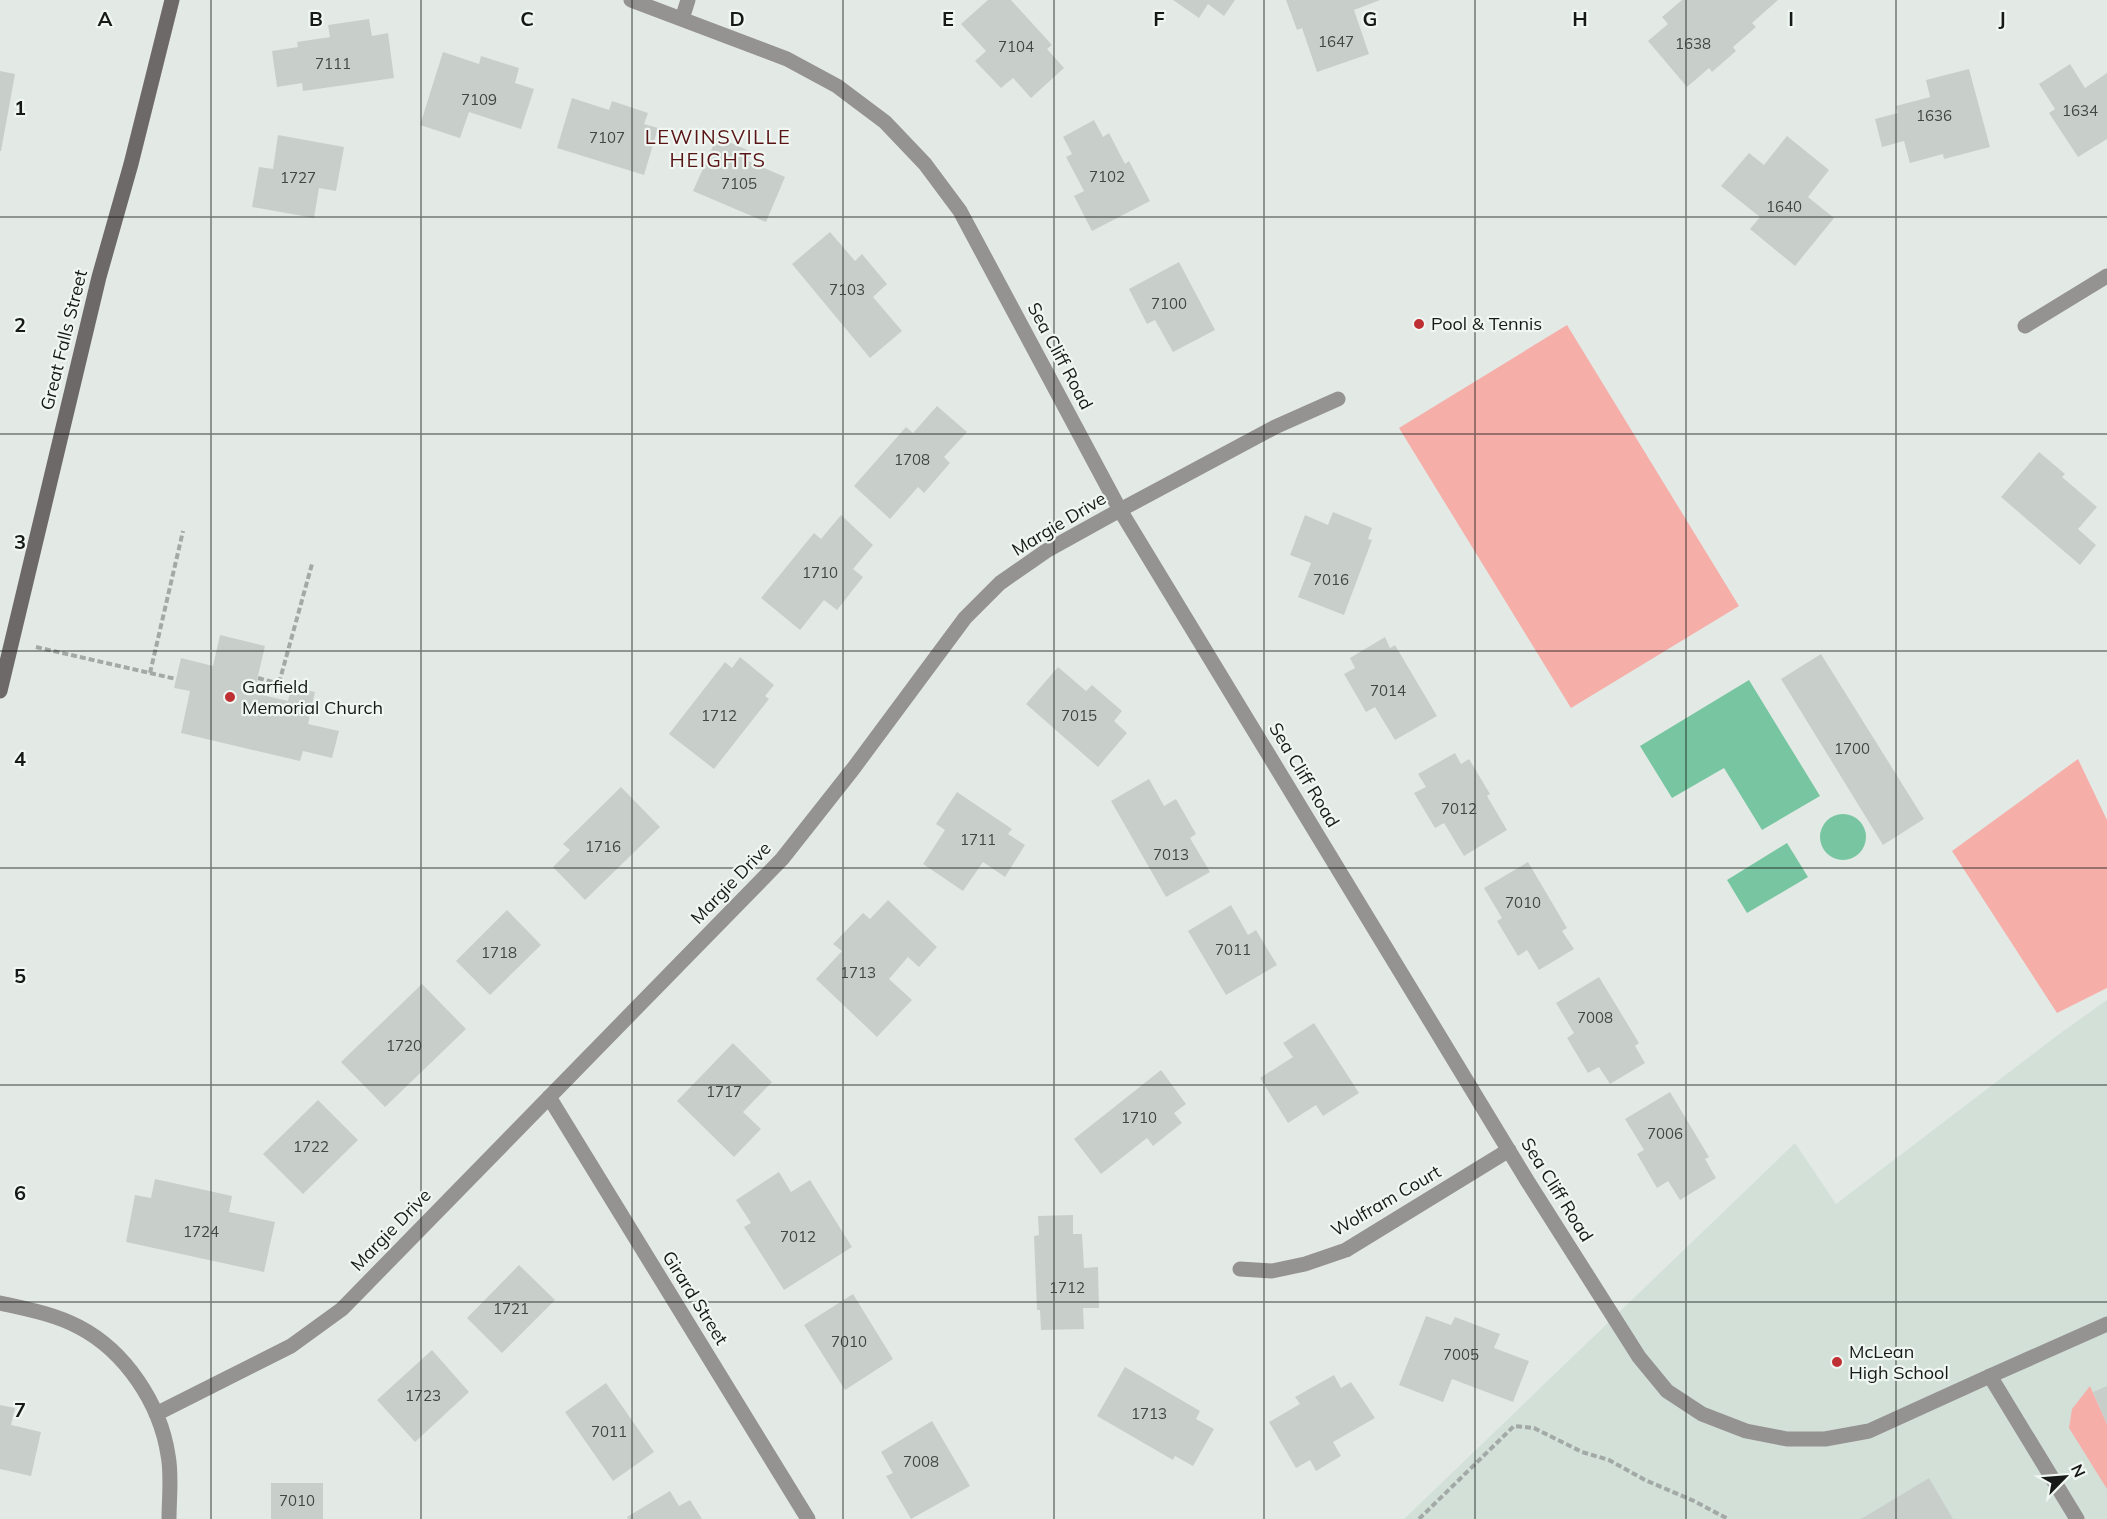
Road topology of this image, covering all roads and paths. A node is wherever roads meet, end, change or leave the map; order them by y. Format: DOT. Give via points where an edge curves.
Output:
graph roads {
  1 [pos="172,0"];
  2 [pos="631,0"];
  3 [pos="688,0"];
  4 [pos="682,19"];
  5 [pos="2107,276"];
  6 [pos="2025,326"];
  7 [pos="1338,399"];
  8 [pos="1120,510"];
  9 [pos="183,531"];
  10 [pos="312,564"];
  11 [pos="12,641"];
  12 [pos="150,673"];
  13 [pos="258,678"];
  14 [pos="176,679"];
  15 [pos="279,683"];
  16 [pos="291,687"];
  17 [pos="0,691"];
  18 [pos="549,1097"];
  19 [pos="1509,1150"];
  20 [pos="1240,1269"];
  21 [pos="0,1303"];
  22 [pos="2107,1324"];
  23 [pos="1990,1376"];
  24 [pos="156,1414"];
  25 [pos="169,1519"];
  26 [pos="808,1519"];
  27 [pos="1419,1519"];
  28 [pos="1728,1519"];
  29 [pos="2077,1519"];
  1 -- 11 [label="main road, Great Falls Street" via="99,277"];
  2 -- 4 [label="street, Sea Cliff Road"];
  3 -- 4 [label="street"];
  4 -- 8 [label="street, Sea Cliff Road" via="787,58 837,86 885,122 925,164 960,211"];
  5 -- 6 [label="street"];
  7 -- 8 [label="street, Margie Drive" via="1275,427"];
  8 -- 18 [label="street, Margie Drive" via="1046,551 1000,583 965,618 782,859"];
  8 -- 19 [label="street, Sea Cliff Road"];
  9 -- 12 [label="path"];
  10 -- 15 [label="path"];
  11 -- 12 [label="path"];
  11 -- 17 [label="main road, Great Falls Street"];
  12 -- 14 [label="path"];
  13 -- 15 [label="path"];
  15 -- 16 [label="path"];
  18 -- 24 [label="street, Margie Drive" via="342,1309 291,1346"];
  18 -- 26 [label="street, Girard Street"];
  19 -- 20 [label="street, Wolfram Court" via="1346,1250 1272,1271"];
  19 -- 23 [label="street, Sea Cliff Road" via="1639,1357 1667,1391 1702,1414 1746,1431 1787,1439 1825,1439 1869,1431"];
  21 -- 24 [label="street" via="43,1312 90,1334 110,1349 138,1380"];
  22 -- 23 [label="street, Sea Cliff Road"];
  23 -- 29 [label="street"];
  24 -- 25 [label="street" via="168,1455"];
  27 -- 28 [label="path" via="1514,1426 1534,1428 1581,1452 1609,1460"];
}
